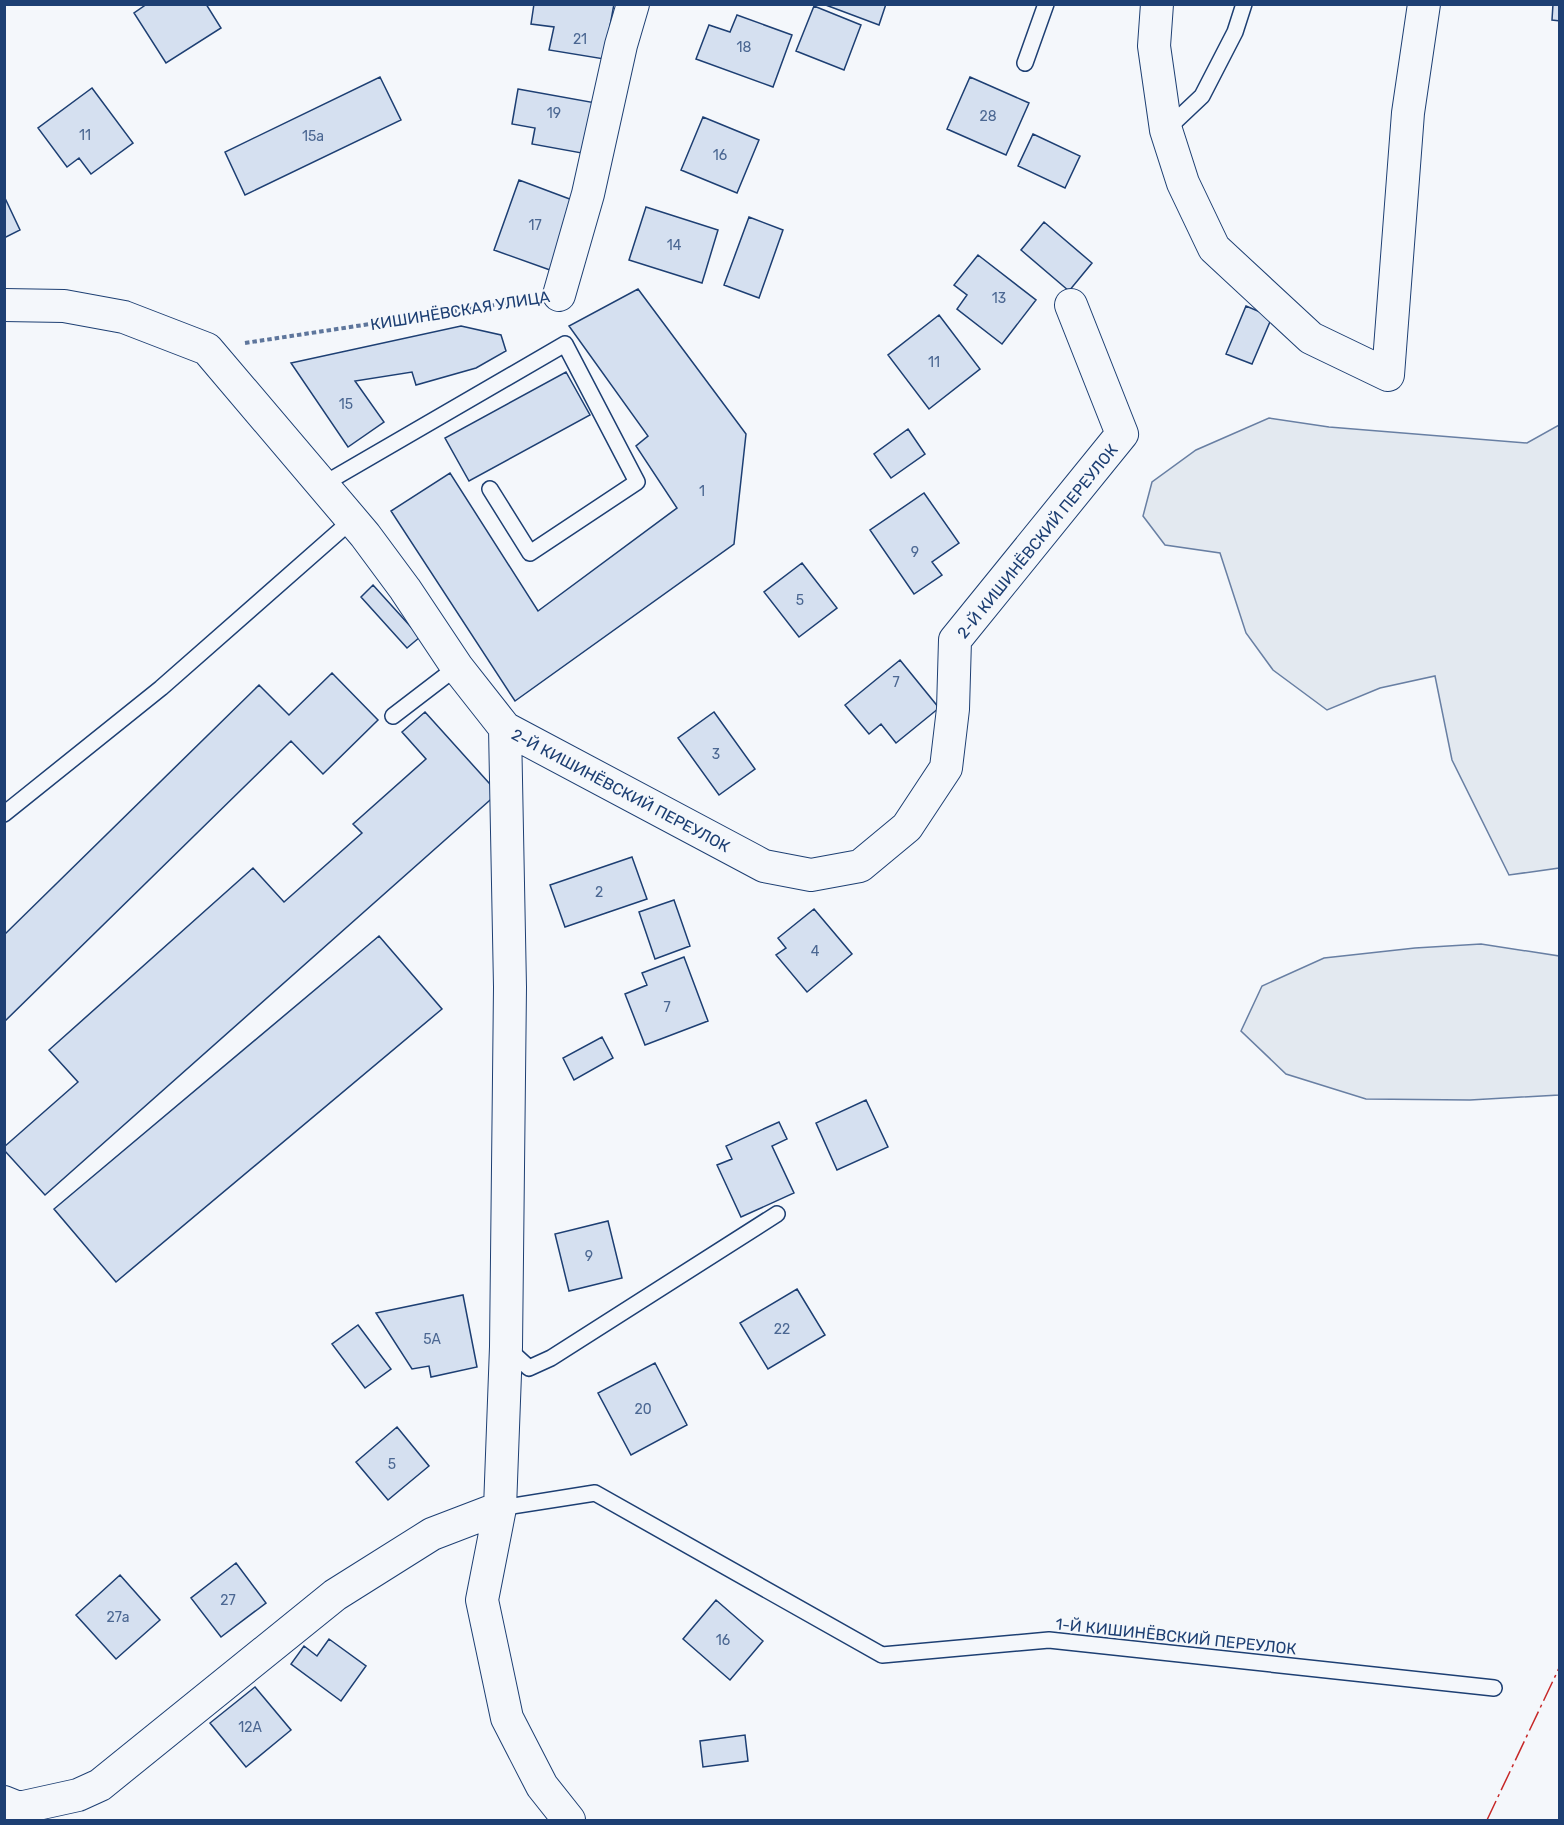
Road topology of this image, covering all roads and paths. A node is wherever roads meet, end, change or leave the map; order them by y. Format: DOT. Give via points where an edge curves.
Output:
graph roads {
  1 [pos="633,4"];
  2 [pos="1046,4"];
  3 [pos="1156,4"];
  4 [pos="1244,4"];
  5 [pos="1424,4"];
  6 [pos="1025,63"];
  7 [pos="1166,130"];
  8 [pos="558,295"];
  9 [pos="4,305"];
  10 [pos="1071,305"];
  11 [pos="207,349"];
  12 [pos="322,485"];
  13 [pos="490,489"];
  14 [pos="352,520"];
  15 [pos="457,667"];
  16 [pos="393,716"];
  17 [pos="505,728"];
  18 [pos="4,814"];
  19 [pos="777,1214"];
  20 [pos="506,1347"];
  21 [pos="500,1508"];
  22 [pos="1494,1688"];
  23 [pos="12,1810"];
  24 [pos="569,1821"];
  1 -- 8 [label="street, КИШИНЁВСКАЯ УЛИЦА" via="588,194"];
  2 -- 6 [label="lane"];
  3 -- 7 [label="street" via="1154,46"];
  4 -- 7 [label="lane" via="1235,32 1202,96"];
  5 -- 7 [label="street" via="1408,113 1388,375 1311,338 1214,248 1184,183"];
  8 -- 11 [label="path, КИШИНЁВСКАЯ УЛИЦА"];
  9 -- 11 [label="street" via="64,306 124,317"];
  10 -- 17 [label="street, 2-Й КИШИНЁВСКИЙ ПЕРЕУЛОК" via="1122,434 956,640 946,768 907,827 860,866 811,875 764,866"];
  11 -- 12 [label="street"];
  12 -- 13 [label="lane" via="565,344 638,482 530,552"];
  12 -- 14 [label="street"];
  14 -- 15 [label="street" via="405,589"];
  14 -- 18 [label="lane" via="160,688"];
  15 -- 16 [label="lane"];
  15 -- 17 [label="street"];
  17 -- 20 [label="street" via="510,987"];
  19 -- 20 [label="lane" via="550,1358 529,1368"];
  20 -- 21 [label="street"];
  21 -- 22 [label="lane, 1-Й КИШИНЁВСКИЙ ПЕРЕУЛОК" via="595,1493 882,1655 1049,1640"];
  21 -- 23 [label="street" via="432,1534 335,1594 100,1785 78,1795"];
  21 -- 24 [label="street" via="482,1600 507,1718 542,1786"];
}
